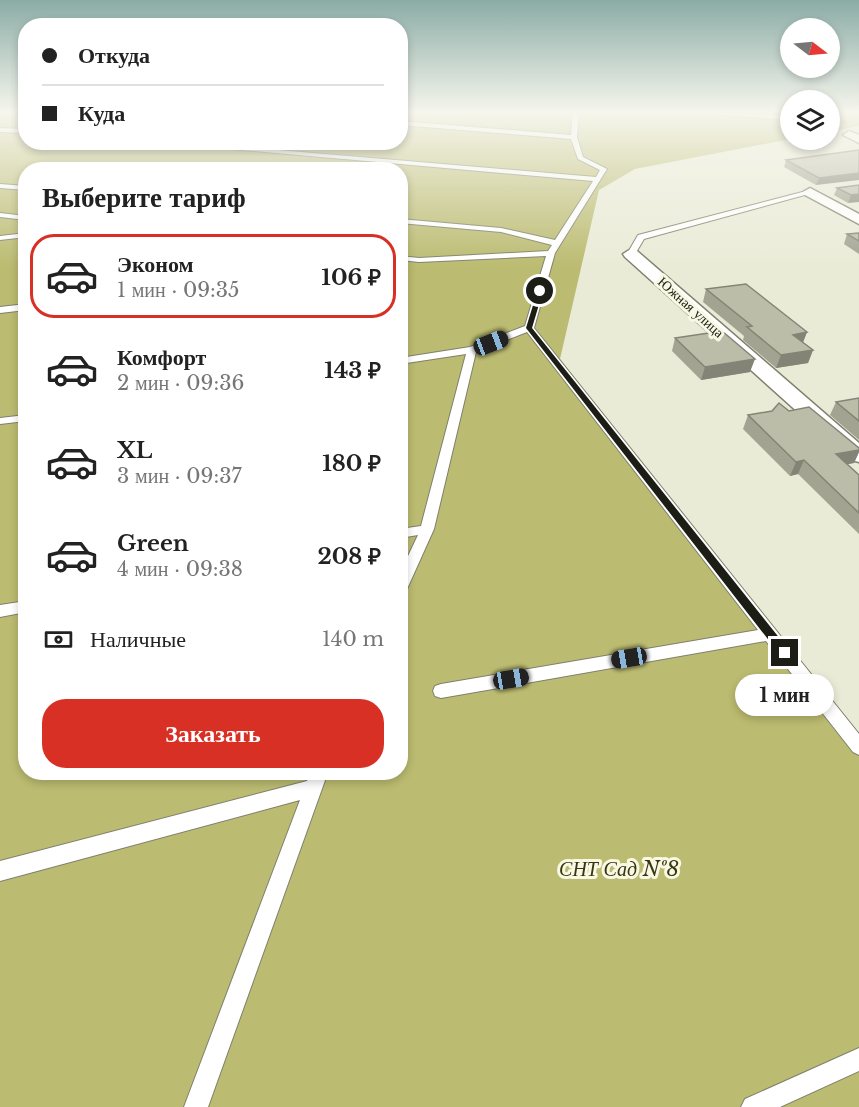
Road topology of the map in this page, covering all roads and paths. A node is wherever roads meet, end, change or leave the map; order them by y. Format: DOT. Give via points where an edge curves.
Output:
graph roads {
  1 [pos="414,164"];
  2 [pos="592,164"];
  3 [pos="598,179"];
  4 [pos="0,186"];
  5 [pos="18,187"];
  6 [pos="830,190"];
  7 [pos="810,192"];
  8 [pos="0,215"];
  9 [pos="18,217"];
  10 [pos="859,220"];
  11 [pos="408,222"];
  12 [pos="18,236"];
  13 [pos="0,238"];
  14 [pos="556,243"];
  15 [pos="551,253"];
  16 [pos="631,254"];
  17 [pos="408,259"];
  18 [pos="18,307"];
  19 [pos="0,310"];
  20 [pos="529,328"];
  21 [pos="472,351"];
  22 [pos="408,360"];
  23 [pos="18,419"];
  24 [pos="0,422"];
  25 [pos="859,455"];
  26 [pos="427,529"];
  27 [pos="408,533"];
  28 [pos="408,571"];
  29 [pos="18,608"];
  30 [pos="0,611"];
  31 [pos="770,634"];
  32 [pos="441,691"];
  33 [pos="859,747"];
  34 [pos="315,780"];
  35 [pos="0,872"];
  36 [pos="859,1059"];
  37 [pos="196,1107"];
  38 [pos="753,1107"];
  1 -- 3 [label="lane"];
  2 -- 3 [label="lane" via="604,169"];
  3 -- 14 [label="lane"];
  4 -- 5 [label="lane"];
  6 -- 7 [label="street"];
  7 -- 10 [label="street"];
  7 -- 16 [label="lane" via="641,237"];
  8 -- 9 [label="lane"];
  11 -- 14 [label="lane" via="501,230"];
  12 -- 13 [label="lane"];
  14 -- 15 [label="lane"];
  15 -- 17 [label="lane"];
  15 -- 20 [label="lane"];
  16 -- 25 [label="street, Южная улица"];
  18 -- 19 [label="lane"];
  20 -- 21 [label="lane"];
  20 -- 31 [label="lane"];
  21 -- 22 [label="lane"];
  21 -- 26 [label="lane"];
  23 -- 24 [label="lane"];
  26 -- 27 [label="lane"];
  26 -- 28 [label="lane"];
  29 -- 30 [label="lane"];
  31 -- 32 [label="lane"];
  31 -- 33 [label="lane"];
  34 -- 35 [label="lane"];
  34 -- 37 [label="lane"];
  36 -- 38 [label="lane"];
}
